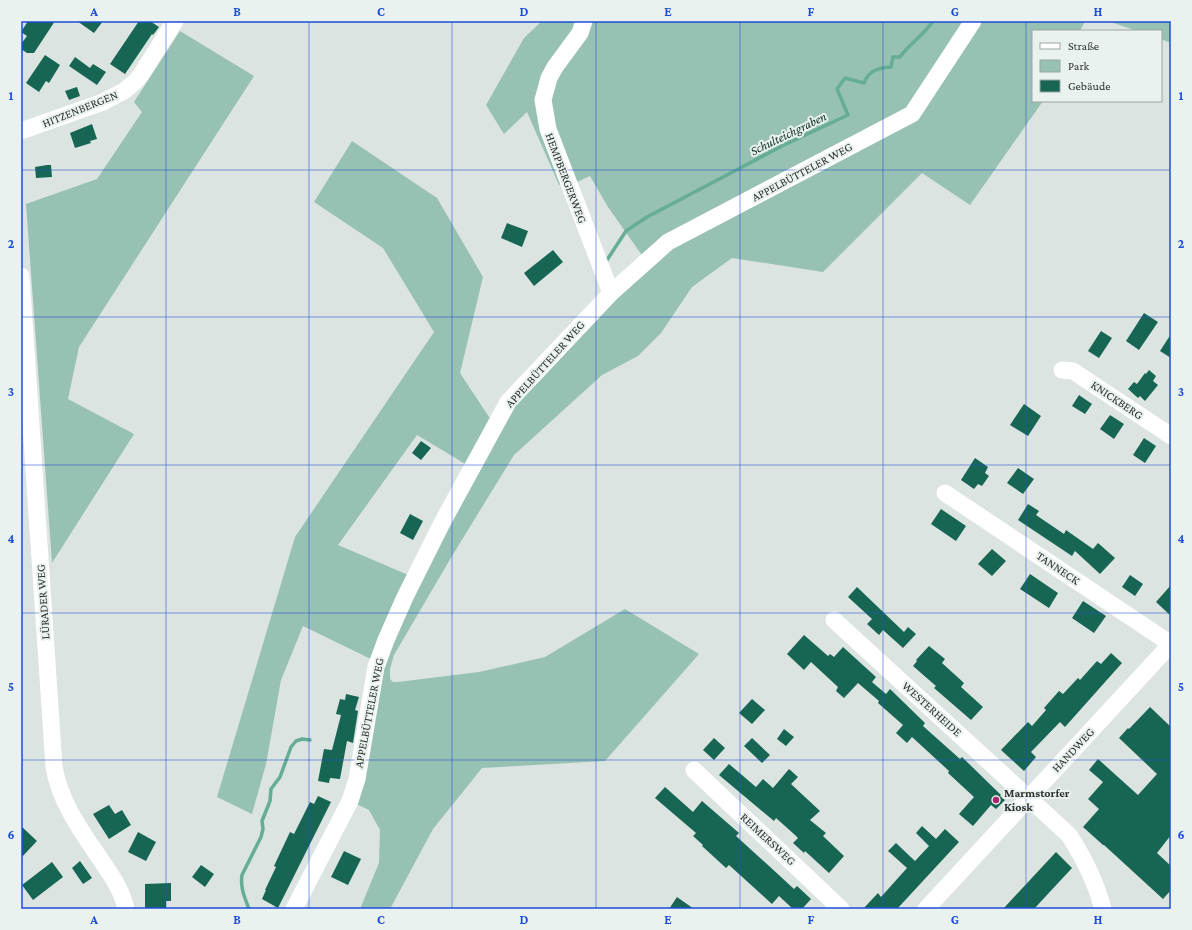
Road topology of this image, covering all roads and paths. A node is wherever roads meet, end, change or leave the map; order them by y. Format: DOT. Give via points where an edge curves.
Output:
graph roads {
  1 [pos="175,21"];
  2 [pos="584,21"];
  3 [pos="973,21"];
  4 [pos="21,131"];
  5 [pos="21,276"];
  6 [pos="610,293"];
  7 [pos="1062,370"];
  8 [pos="24,383"];
  9 [pos="1171,436"];
  10 [pos="945,493"];
  11 [pos="834,620"];
  12 [pos="1171,644"];
  13 [pos="694,770"];
  14 [pos="1029,797"];
  15 [pos="126,909"];
  16 [pos="294,909"];
  17 [pos="842,909"];
  18 [pos="926,909"];
  19 [pos="1103,909"];
  1 -- 4 [label="street, HITZENBERGEN" via="142,73 124,91 91,107"];
  2 -- 6 [label="street, HEMPBERGERWEG" via="580,33 549,78 543,100 548,130"];
  3 -- 6 [label="street, APPELBÜTTELER WEG" via="912,114 668,242"];
  5 -- 8 [label="street, LÜRADER WEG"];
  6 -- 16 [label="street, APPELBÜTTELER WEG" via="508,402 404,596 377,662 357,780 350,801"];
  7 -- 9 [label="street, KNICKBERG" via="1073,371"];
  8 -- 15 [label="street, LÜRADER WEG" via="56,779 64,802 114,879"];
  10 -- 12 [label="street, TANNECK"];
  11 -- 14 [label="street, WESTERHEIDE"];
  12 -- 14 [label="street, HANDWEG"];
  13 -- 17 [label="street, REIMERSWEG"];
  14 -- 18 [label="street, HANDWEG"];
  14 -- 19 [label="street, WESTERHEIDE" via="1069,835 1091,873"];
}
